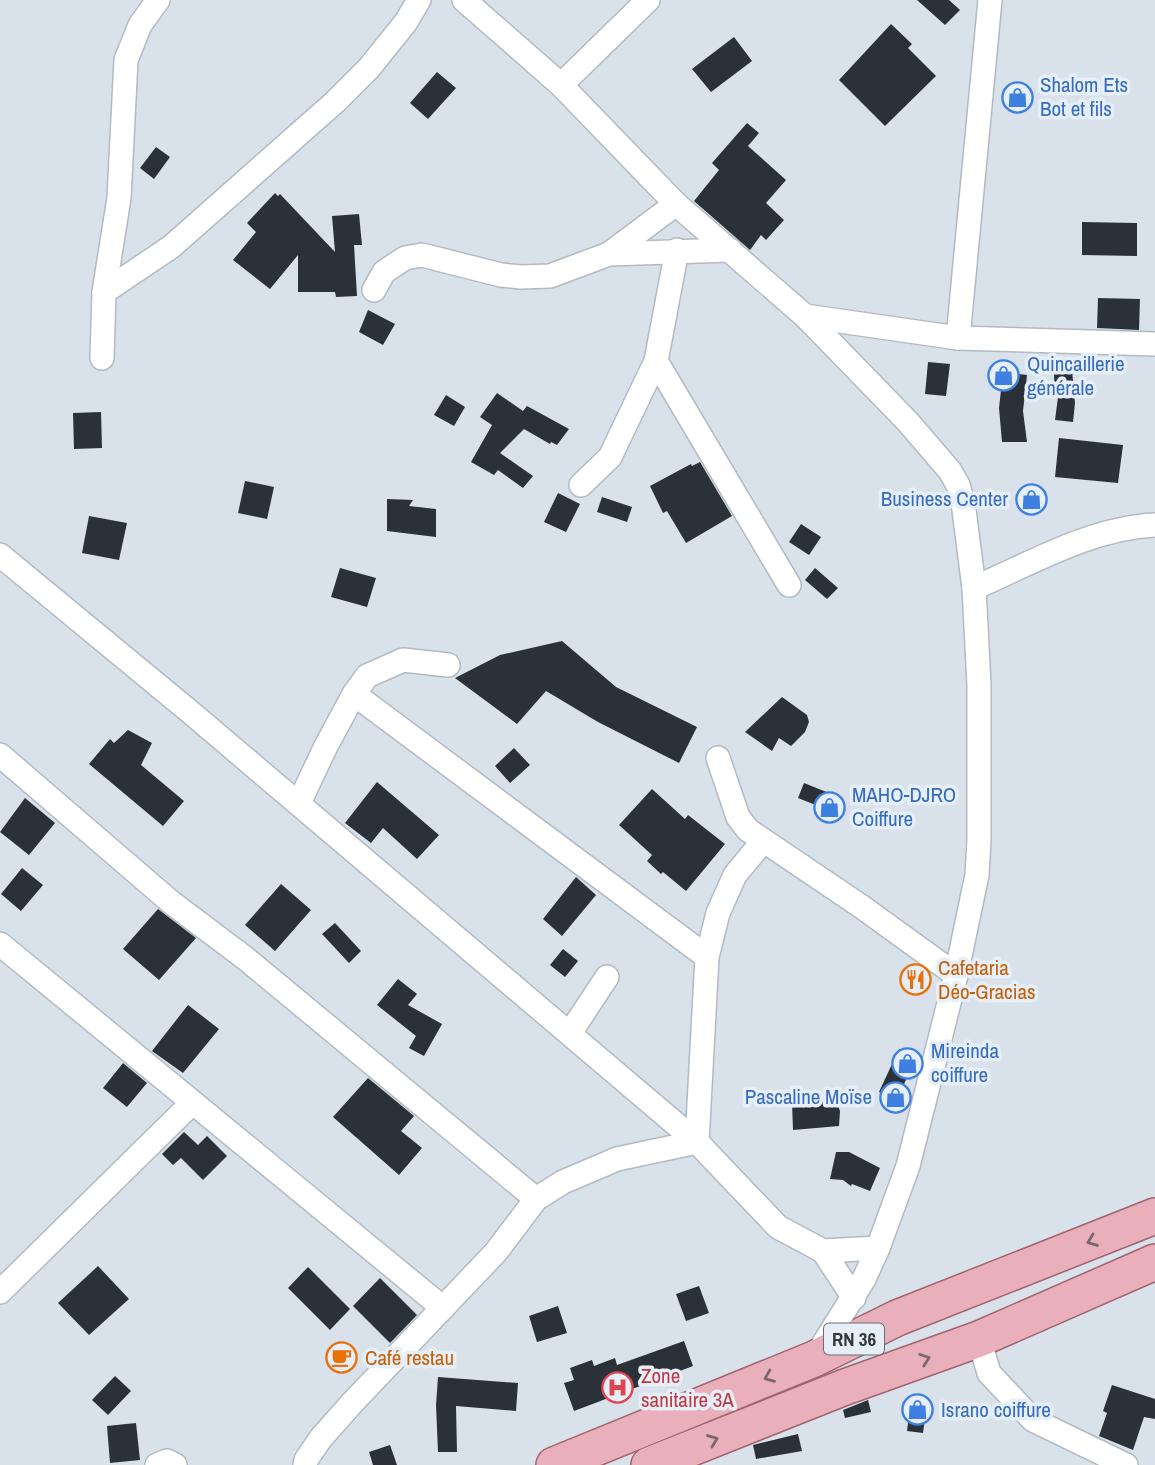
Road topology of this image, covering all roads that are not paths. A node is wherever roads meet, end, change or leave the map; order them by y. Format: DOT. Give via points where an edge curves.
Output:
graph roads {
  1 [pos="158,0"];
  2 [pos="419,0"];
  3 [pos="464,0"];
  4 [pos="648,0"];
  5 [pos="990,0"];
  6 [pos="561,85"];
  7 [pos="676,204"];
  8 [pos="677,250"];
  9 [pos="730,250"];
  10 [pos="609,254"];
  11 [pos="374,290"];
  12 [pos="104,292"];
  13 [pos="805,316"];
  14 [pos="958,338"];
  15 [pos="1155,344"];
  16 [pos="102,358"];
  17 [pos="656,362"];
  18 [pos="582,485"];
  19 [pos="1155,524"];
  20 [pos="0,555"];
  21 [pos="789,585"];
  22 [pos="974,588"];
  23 [pos="448,665"];
  24 [pos="354,694"];
  25 [pos="0,755"];
  26 [pos="718,758"];
  27 [pos="299,803"];
  28 [pos="763,841"];
  29 [pos="0,944"];
  30 [pos="707,957"];
  31 [pos="956,975"];
  32 [pos="607,977"];
  33 [pos="570,1033"];
  34 [pos="192,1103"];
  35 [pos="698,1142"];
  36 [pos="536,1199"];
  37 [pos="1155,1216"];
  38 [pos="878,1248"];
  39 [pos="823,1251"];
  40 [pos="1151,1264"];
  41 [pos="0,1292"];
  42 [pos="854,1298"];
  43 [pos="443,1308"];
  44 [pos="979,1339"];
  45 [pos="814,1359"];
  46 [pos="157,1465"];
  47 [pos="175,1465"];
  48 [pos="305,1465"];
  49 [pos="554,1465"];
  50 [pos="649,1465"];
  51 [pos="1126,1465"];
  1 -- 12 [label="street" via="140,25 126,60 119,198"];
  2 -- 12 [label="street" via="369,68 335,102 171,247"];
  3 -- 6 [label="street"];
  4 -- 6 [label="street"];
  5 -- 14 [label="street"];
  6 -- 7 [label="street"];
  7 -- 9 [label="street"];
  7 -- 10 [label="street"];
  8 -- 9 [label="street"];
  8 -- 10 [label="street"];
  8 -- 17 [label="street"];
  9 -- 13 [label="street"];
  10 -- 11 [label="street" via="550,276 521,277 422,255 405,258 384,272"];
  12 -- 16 [label="street"];
  13 -- 14 [label="street"];
  13 -- 22 [label="street" via="950,471 963,502"];
  14 -- 15 [label="street"];
  17 -- 18 [label="street" via="610,457"];
  17 -- 21 [label="street"];
  19 -- 22 [label="street" via="1095,535"];
  20 -- 27 [label="street"];
  22 -- 31 [label="street" via="979,840 977,875"];
  23 -- 24 [label="street" via="403,660 367,676"];
  24 -- 27 [label="street"];
  24 -- 30 [label="street"];
  25 -- 36 [label="street" via="172,903"];
  26 -- 28 [label="street" via="738,817"];
  27 -- 33 [label="street"];
  28 -- 30 [label="street" via="734,875"];
  28 -- 31 [label="street"];
  29 -- 34 [label="street"];
  30 -- 35 [label="street"];
  31 -- 38 [label="street" via="908,1166"];
  32 -- 33 [label="street"];
  33 -- 35 [label="street"];
  34 -- 41 [label="street"];
  34 -- 43 [label="street"];
  35 -- 36 [label="street" via="617,1159"];
  35 -- 39 [label="street" via="778,1227"];
  36 -- 43 [label="street" via="496,1252"];
  37 -- 45 [label="main road, RN 36, one-way" via="897,1318"];
  38 -- 39 [label="street"];
  38 -- 42 [label="street"];
  39 -- 42 [label="street"];
  40 -- 44 [label="main road, RN 36"];
  42 -- 45 [label="street"];
  43 -- 48 [label="street" via="321,1438"];
  50 -- 44 [label="main road, RN 36, one-way"];
  44 -- 51 [label="street" via="989,1374 1033,1420"];
  45 -- 49 [label="main road, RN 36, one-way"];
  46 -- 47 [label="street" via="167,1461"];
}
